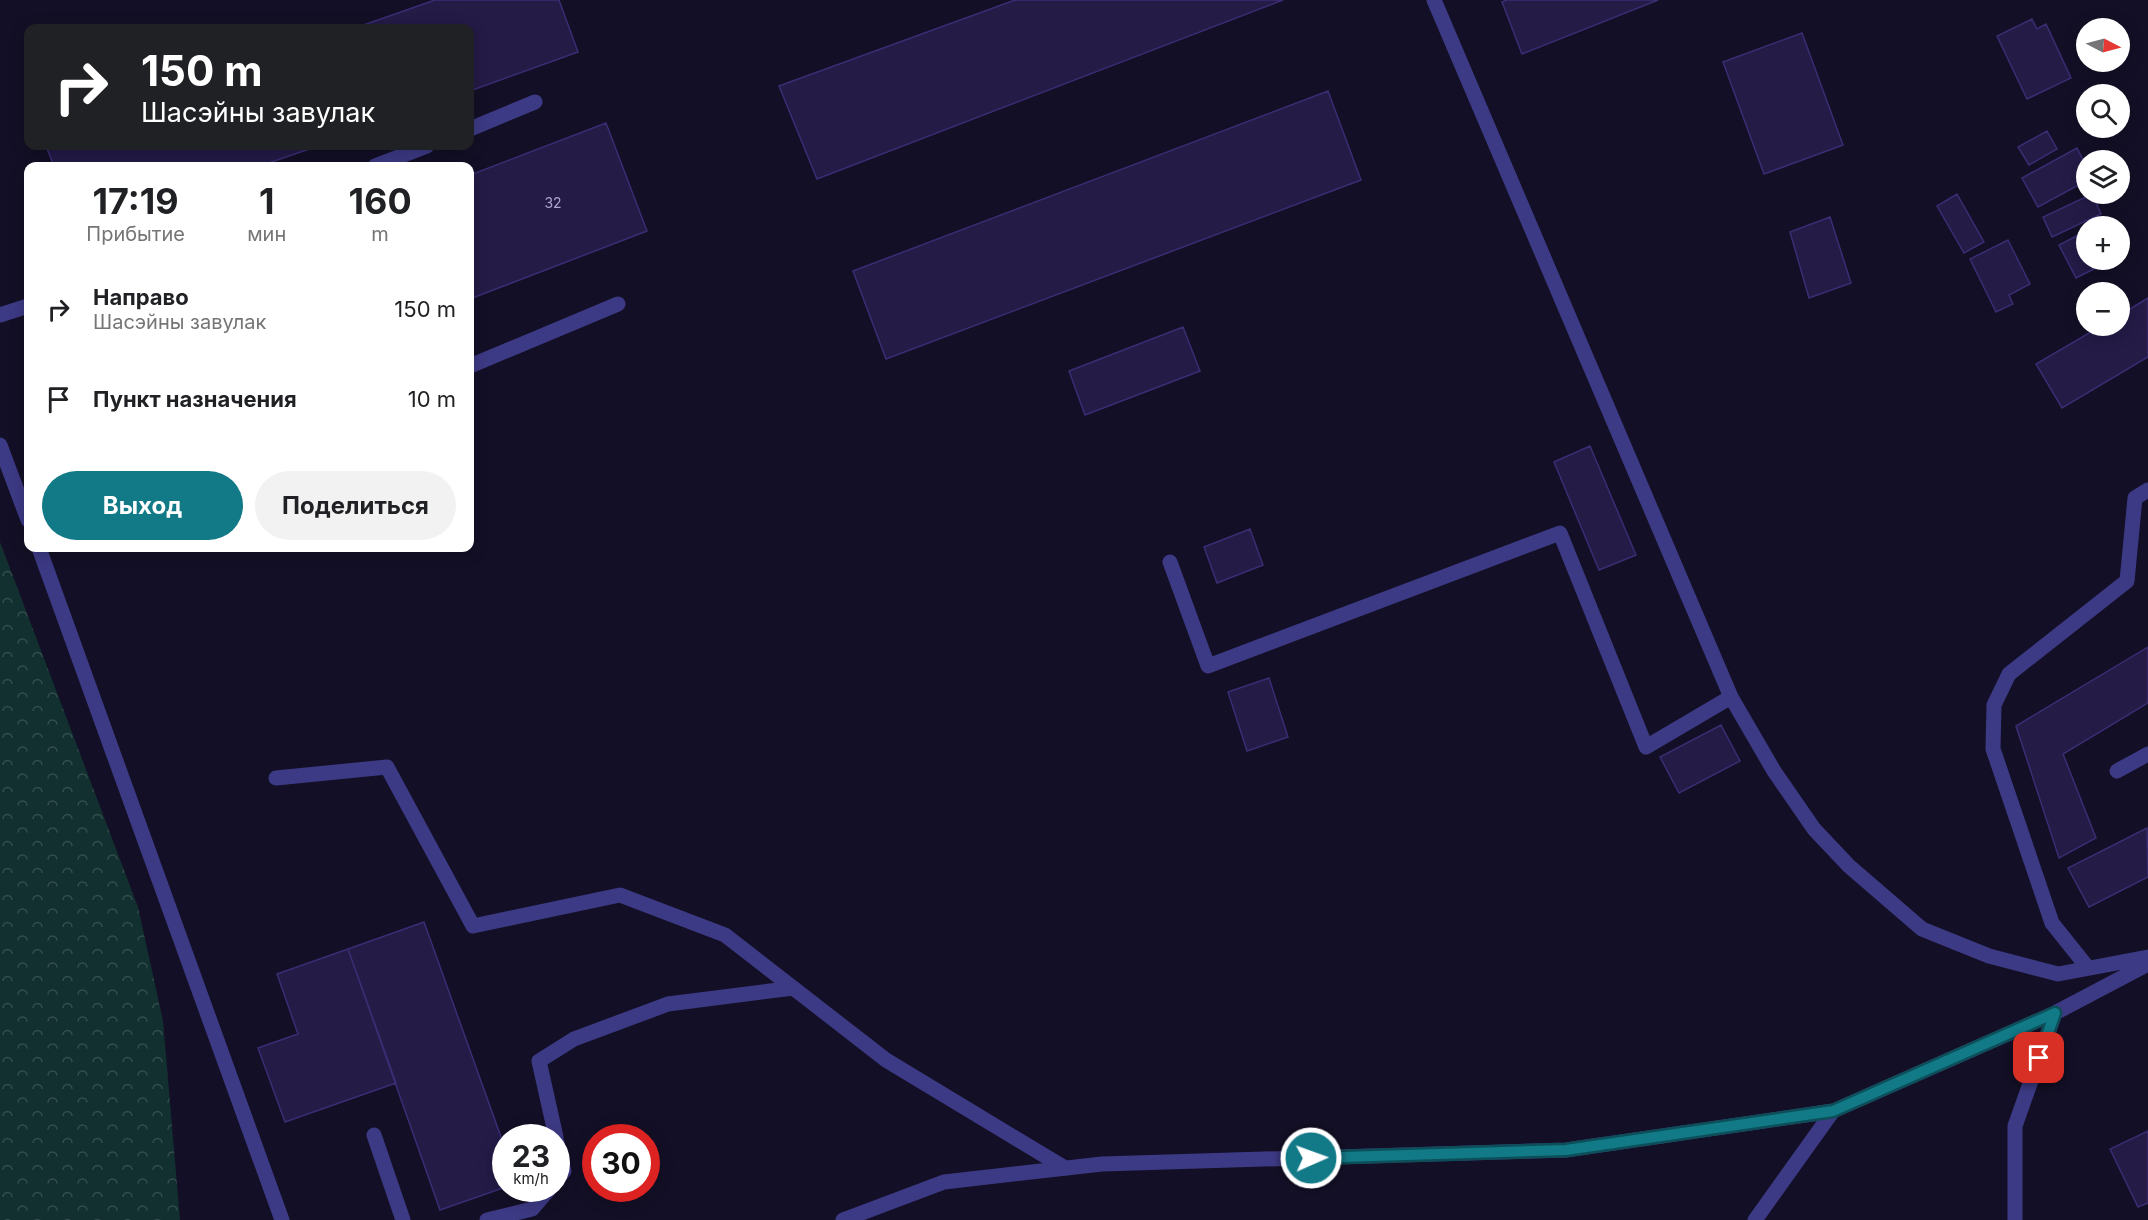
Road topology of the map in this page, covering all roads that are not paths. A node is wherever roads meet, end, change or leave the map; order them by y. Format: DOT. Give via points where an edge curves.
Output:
graph roads {
  1 [pos="1434,0"];
  2 [pos="535,102"];
  3 [pos="474,127"];
  4 [pos="417,150"];
  5 [pos="386,162"];
  6 [pos="618,304"];
  7 [pos="24,307"];
  8 [pos="0,315"];
  9 [pos="474,364"];
  10 [pos="0,445"];
  11 [pos="2148,490"];
  12 [pos="24,509"];
  13 [pos="40,552"];
  14 [pos="1170,562"];
  15 [pos="1731,697"];
  16 [pos="2148,753"];
  17 [pos="2117,771"];
  18 [pos="276,778"];
  19 [pos="2148,957"];
  20 [pos="2148,964"];
  21 [pos="2088,968"];
  22 [pos="793,988"];
  23 [pos="2055,1013"];
  24 [pos="1833,1111"];
  25 [pos="553,1124"];
  26 [pos="374,1135"];
  27 [pos="1065,1168"];
  28 [pos="538,1202"];
  29 [pos="282,1220"];
  30 [pos="403,1220"];
  31 [pos="487,1220"];
  32 [pos="843,1220"];
  33 [pos="1755,1220"];
  34 [pos="2016,1220"];
  1 -- 15 [label="street"];
  2 -- 3 [label="street"];
  4 -- 5 [label="street"];
  6 -- 9 [label="street"];
  7 -- 8 [label="street"];
  10 -- 12 [label="street"];
  11 -- 21 [label="street" via="2135,498 2127,581 2009,674 1994,705 1993,749 2048,912 2052,923"];
  13 -- 29 [label="street"];
  14 -- 15 [label="street" via="1208,666 1560,533 1646,747"];
  15 -- 21 [label="street" via="1814,829 1849,866 1922,929 1989,956 2058,974"];
  16 -- 17 [label="street"];
  18 -- 22 [label="street" via="387,768 473,926 620,895 725,935"];
  19 -- 21 [label="street"];
  20 -- 23 [label="street"];
  22 -- 25 [label="street" via="668,1004 574,1039 539,1060"];
  22 -- 27 [label="street" via="886,1060"];
  23 -- 24 [label="street"];
  23 -- 34 [label="street" via="2015,1126"];
  24 -- 27 [label="street" via="1566,1150"];
  24 -- 33 [label="street"];
  26 -- 30 [label="street"];
  27 -- 32 [label="street" via="944,1182"];
  28 -- 31 [label="street" via="532,1209"];
}
